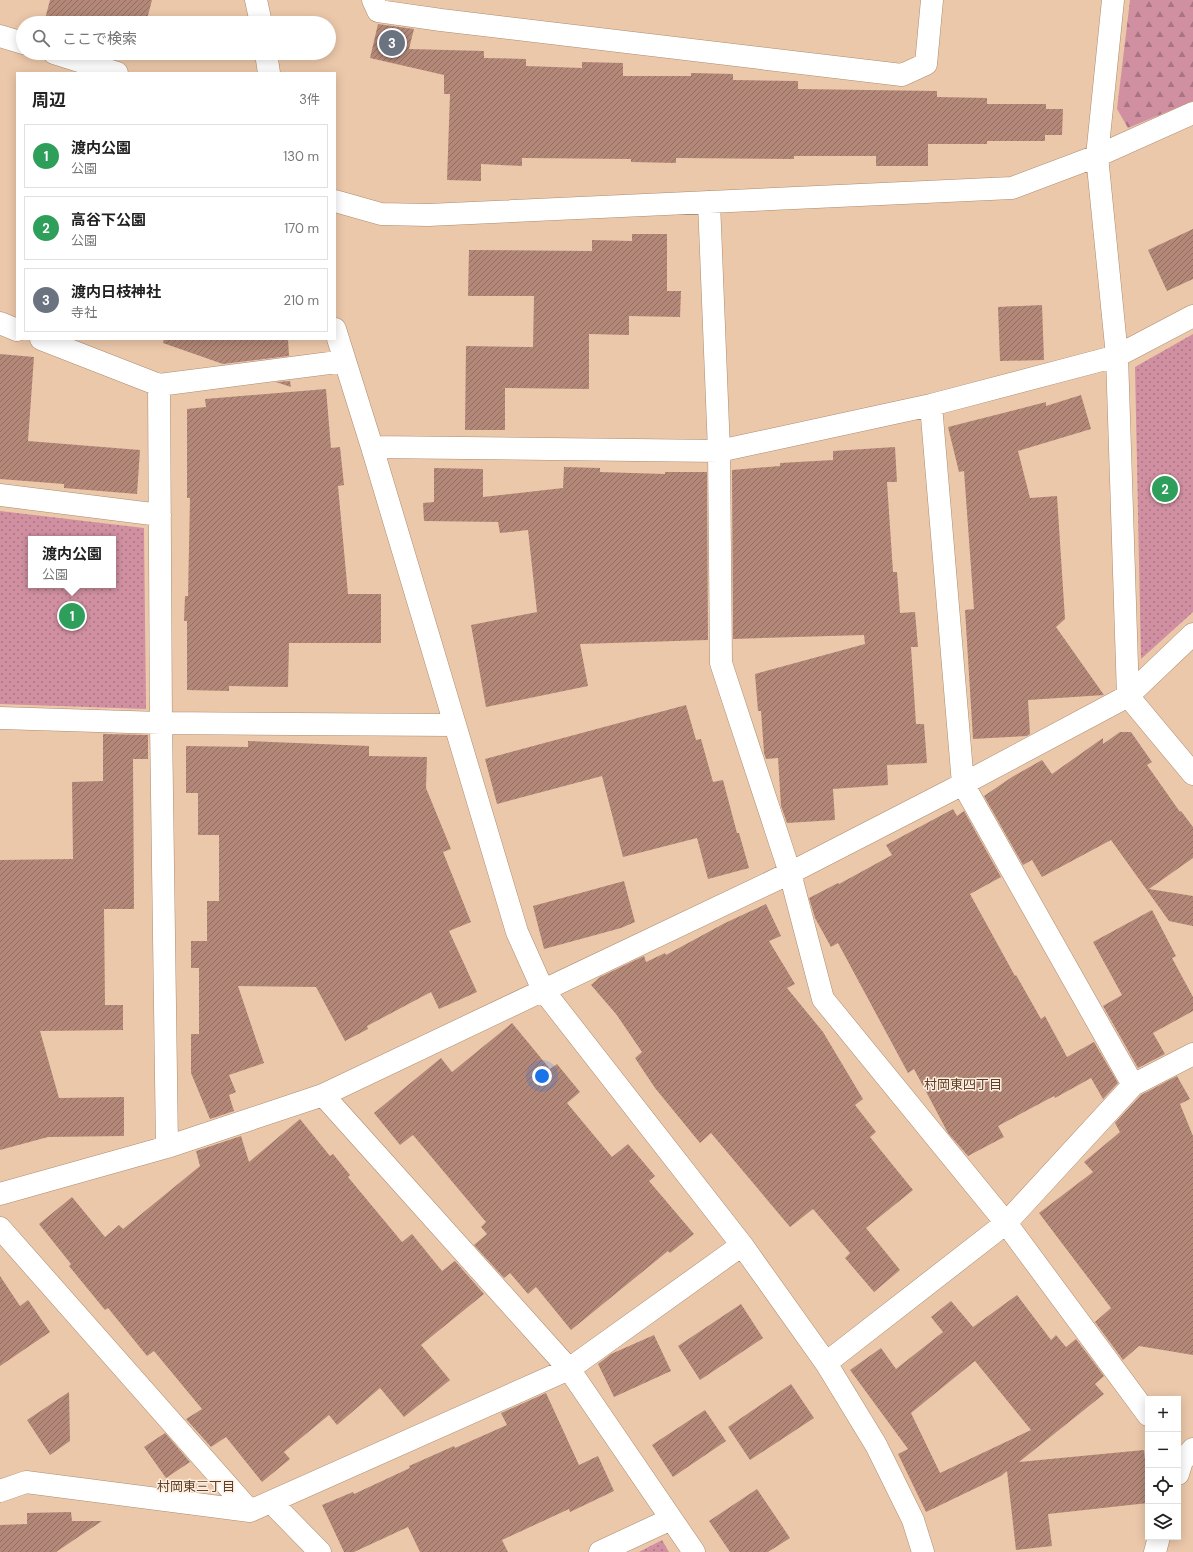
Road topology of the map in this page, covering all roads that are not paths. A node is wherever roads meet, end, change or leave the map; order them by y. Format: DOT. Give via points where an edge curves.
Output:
graph roads {
  1 [pos="256,0"];
  2 [pos="374,0"];
  3 [pos="932,0"];
  4 [pos="1113,0"];
  5 [pos="259,16"];
  6 [pos="0,36"];
  7 [pos="16,41"];
  8 [pos="76,60"];
  9 [pos="267,60"];
  10 [pos="114,72"];
  11 [pos="269,72"];
  12 [pos="1193,113"];
  13 [pos="1097,156"];
  14 [pos="336,201"];
  15 [pos="710,202"];
  16 [pos="1193,316"];
  17 [pos="0,323"];
  18 [pos="16,330"];
  19 [pos="336,332"];
  20 [pos="44,340"];
  21 [pos="1117,356"];
  22 [pos="345,361"];
  23 [pos="159,385"];
  24 [pos="931,405"];
  25 [pos="372,447"];
  26 [pos="718,451"];
  27 [pos="0,495"];
  28 [pos="160,515"];
  29 [pos="1193,634"];
  30 [pos="1128,696"];
  31 [pos="0,718"];
  32 [pos="161,723"];
  33 [pos="454,725"];
  34 [pos="1193,774"];
  35 [pos="963,784"];
  36 [pos="790,873"];
  37 [pos="543,990"];
  38 [pos="1193,1054"];
  39 [pos="1133,1085"];
  40 [pos="323,1095"];
  41 [pos="167,1146"];
  42 [pos="0,1194"];
  43 [pos="1006,1223"];
  44 [pos="0,1228"];
  45 [pos="742,1245"];
  46 [pos="826,1363"];
  47 [pos="569,1368"];
  48 [pos="1145,1411"];
  49 [pos="0,1491"];
  50 [pos="271,1502"];
  51 [pos="250,1511"];
  52 [pos="671,1519"];
  53 [pos="1158,1540"];
  54 [pos="320,1552"];
  55 [pos="600,1552"];
  56 [pos="694,1552"];
  57 [pos="923,1552"];
  58 [pos="1155,1552"];
  1 -- 5 [label="street"];
  2 -- 3 [label="street" via="378,11 441,20 902,75 926,64"];
  4 -- 13 [label="street"];
  6 -- 7 [label="street"];
  8 -- 10 [label="street"];
  9 -- 11 [label="street"];
  12 -- 13 [label="street"];
  13 -- 15 [label="street" via="1012,188"];
  13 -- 21 [label="street"];
  14 -- 15 [label="street" via="380,214 428,216"];
  15 -- 26 [label="street"];
  16 -- 21 [label="street"];
  17 -- 18 [label="street"];
  19 -- 22 [label="street"];
  20 -- 23 [label="street"];
  21 -- 24 [label="street"];
  21 -- 30 [label="street"];
  22 -- 23 [label="street"];
  22 -- 25 [label="street"];
  23 -- 28 [label="street"];
  24 -- 26 [label="street"];
  24 -- 35 [label="street"];
  25 -- 26 [label="street"];
  25 -- 33 [label="street"];
  26 -- 36 [label="street" via="721,663"];
  27 -- 28 [label="street"];
  28 -- 32 [label="street"];
  29 -- 30 [label="street"];
  30 -- 34 [label="street"];
  30 -- 35 [label="street"];
  31 -- 32 [label="street"];
  32 -- 33 [label="street"];
  32 -- 41 [label="street"];
  33 -- 37 [label="street" via="517,932"];
  35 -- 36 [label="street"];
  35 -- 39 [label="street"];
  36 -- 37 [label="street"];
  36 -- 43 [label="street" via="823,999"];
  37 -- 40 [label="street"];
  37 -- 45 [label="street"];
  38 -- 39 [label="street"];
  39 -- 43 [label="street"];
  40 -- 41 [label="street"];
  40 -- 47 [label="street"];
  41 -- 42 [label="street"];
  43 -- 46 [label="street"];
  43 -- 48 [label="street"];
  44 -- 51 [label="street"];
  45 -- 46 [label="street"];
  45 -- 47 [label="street"];
  46 -- 57 [label="street" via="876,1445 913,1520"];
  47 -- 50 [label="street"];
  47 -- 52 [label="street"];
  49 -- 51 [label="street" via="26,1482"];
  50 -- 51 [label="street"];
  50 -- 54 [label="street"];
  52 -- 55 [label="street"];
  52 -- 56 [label="street"];
  53 -- 58 [label="street"];
}
